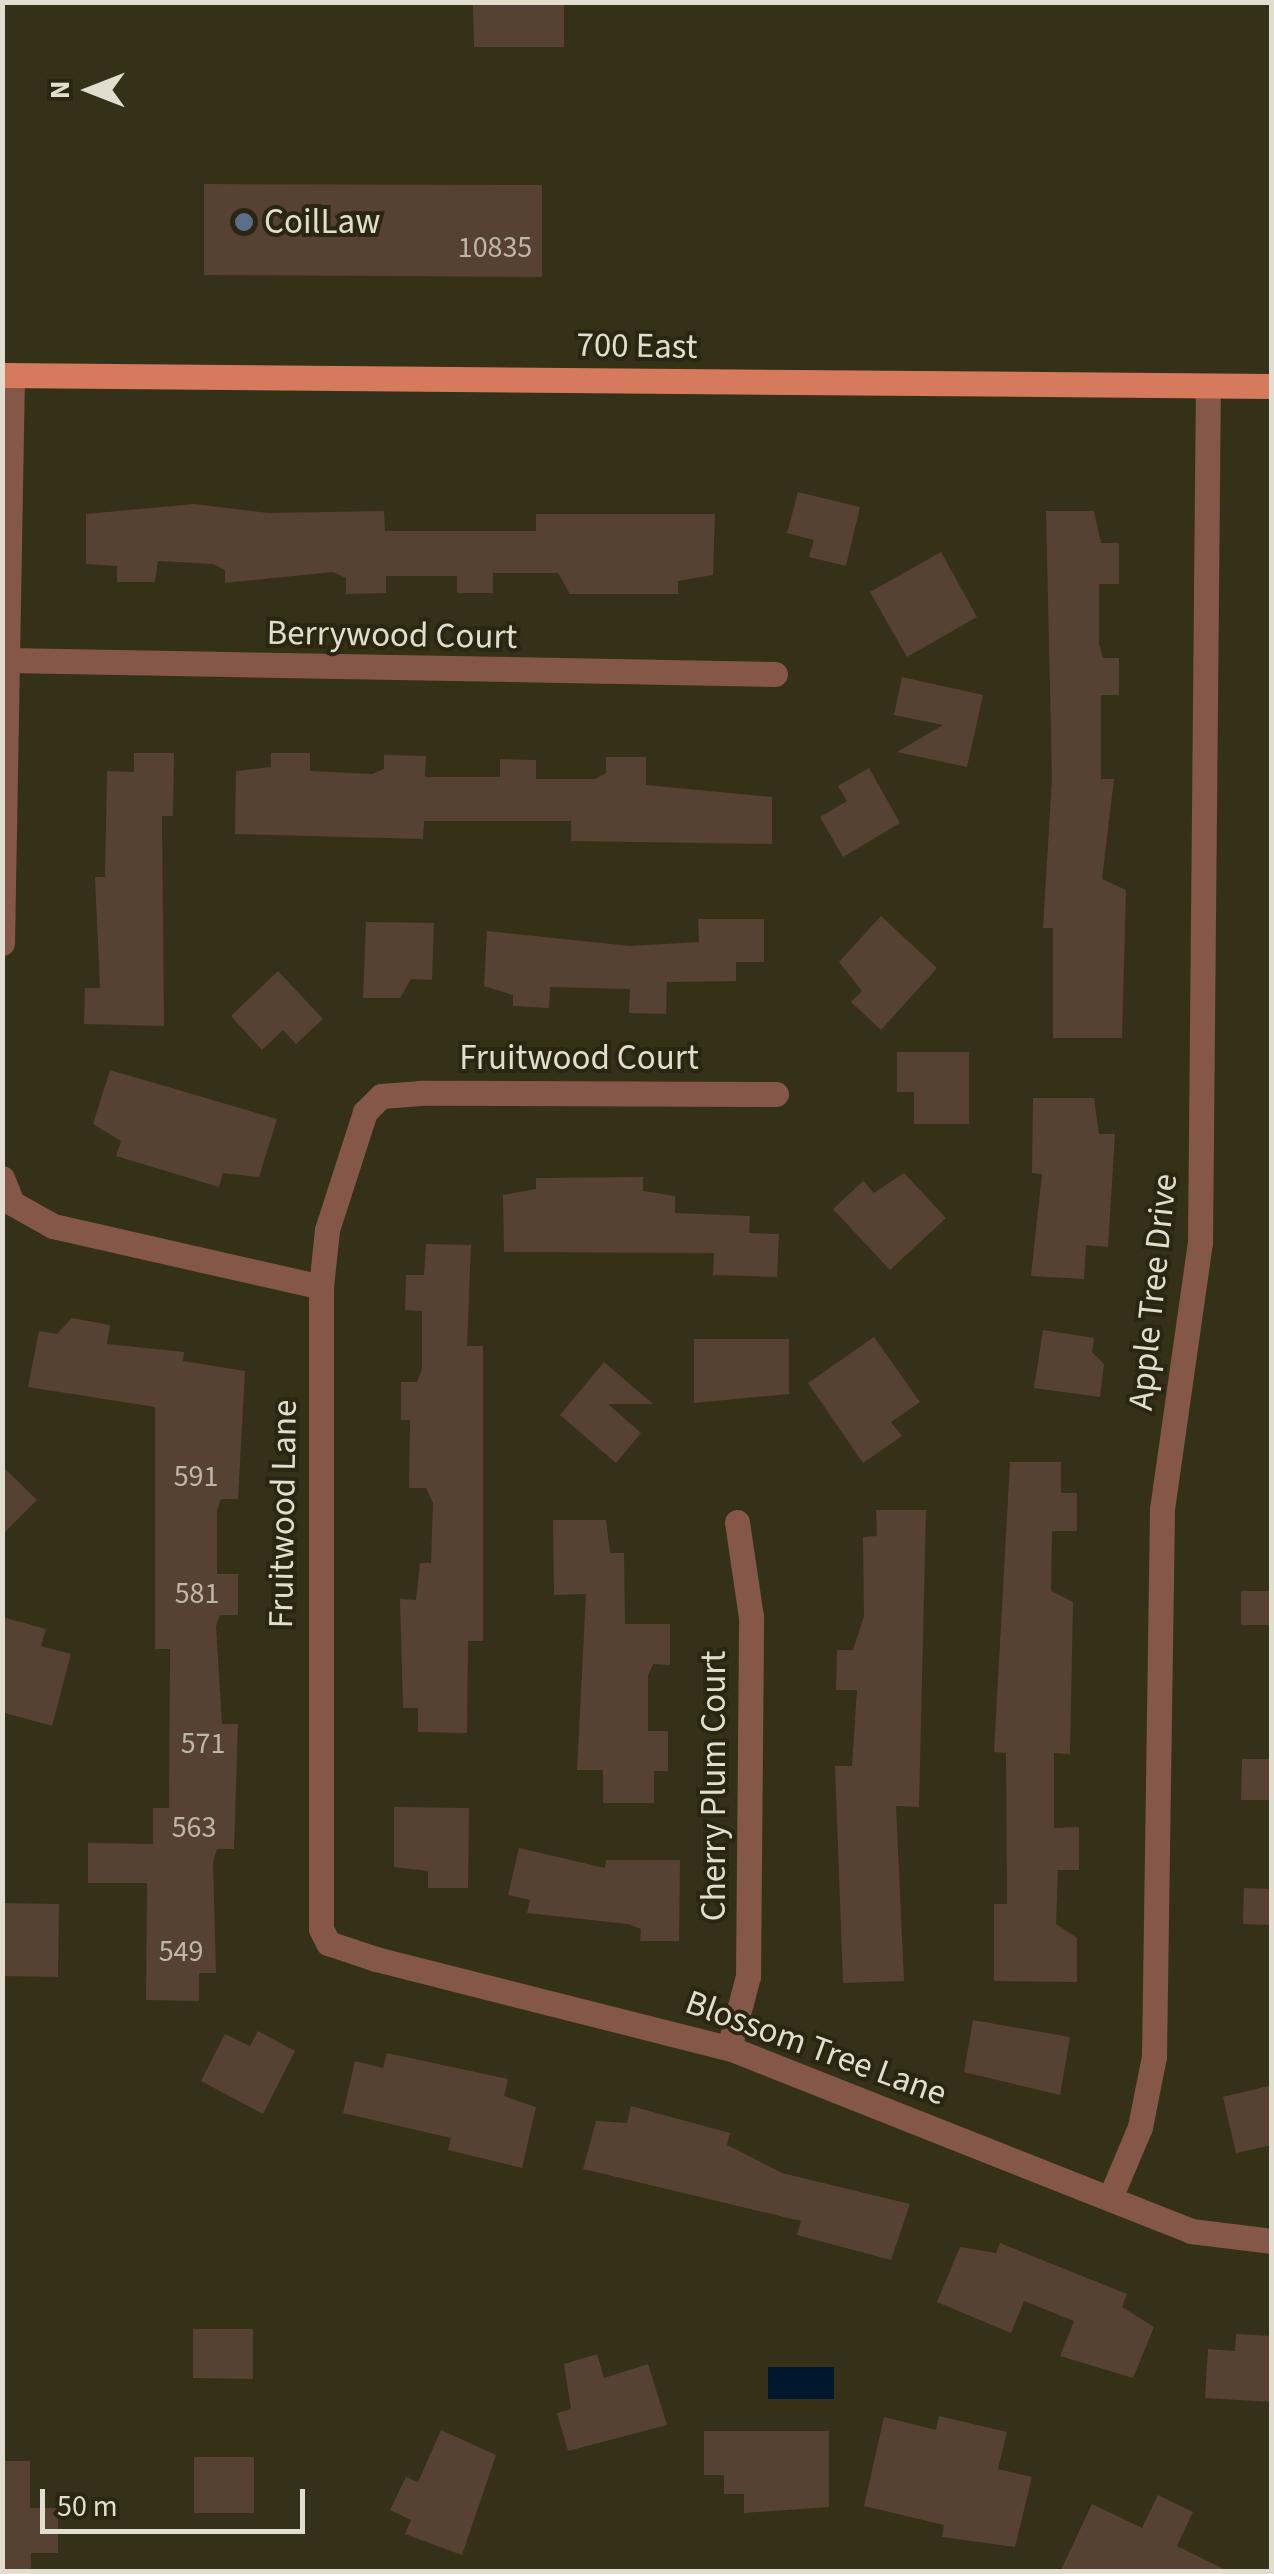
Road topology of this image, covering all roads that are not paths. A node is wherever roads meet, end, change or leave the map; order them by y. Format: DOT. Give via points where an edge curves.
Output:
graph roads {
  1 [pos="7,375"];
  2 [pos="1208,386"];
  3 [pos="1272,386"];
  4 [pos="7,660"];
  5 [pos="775,674"];
  6 [pos="2,943"];
  7 [pos="776,1094"];
  8 [pos="382,1096"];
  9 [pos="2,1178"];
  10 [pos="321,1286"];
  11 [pos="737,1522"];
  12 [pos="328,1943"];
  13 [pos="729,2048"];
  14 [pos="1110,2198"];
  15 [pos="1272,2241"];
  1 -- 2 [label="main road, 700 East"];
  1 -- 4 [label="street"];
  2 -- 3 [label="main road, 700 East"];
  2 -- 14 [label="street, Apple Tree Drive" via="1200,1242 1160,1542 1154,2056 1140,2127"];
  4 -- 5 [label="street, Berrywood Court"];
  4 -- 6 [label="street"];
  7 -- 8 [label="street, Fruitwood Court"];
  8 -- 10 [label="street, Fruitwood Lane" via="355,1132"];
  9 -- 10 [label="street" via="12,1203 53,1226"];
  10 -- 12 [label="street, Fruitwood Lane" via="314,1896"];
  11 -- 13 [label="street, Cherry Plum Court" via="751,1617 748,1976"];
  12 -- 13 [label="street, Blossom Tree Lane"];
  13 -- 14 [label="street, Blossom Tree Lane"];
  14 -- 15 [label="street, Blossom Tree Lane" via="1191,2231"];
}
